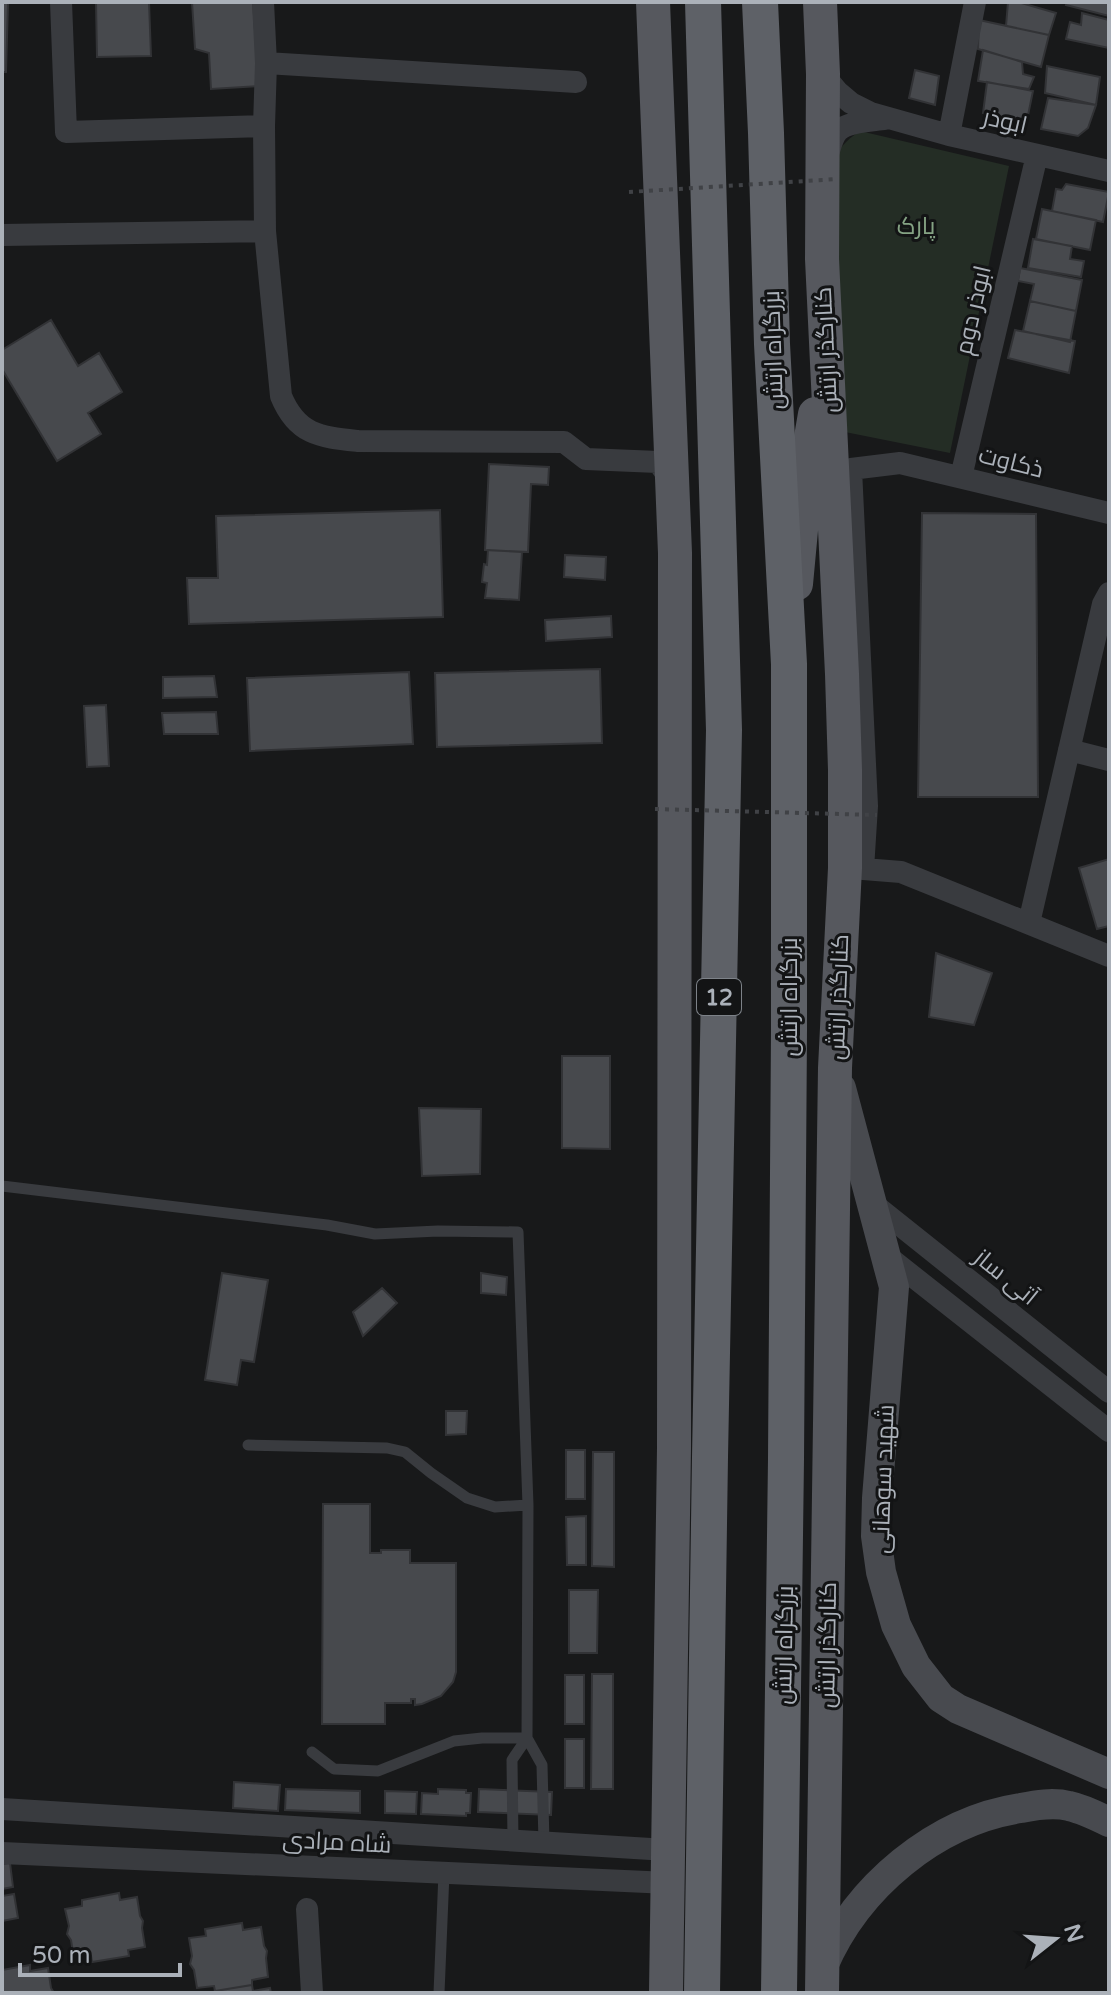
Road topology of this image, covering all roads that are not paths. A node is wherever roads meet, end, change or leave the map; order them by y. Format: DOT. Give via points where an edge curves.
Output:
graph roads {
  1 [pos="61,2"];
  2 [pos="263,2"];
  3 [pos="653,2"];
  4 [pos="703,2"];
  5 [pos="760,2"];
  6 [pos="820,2"];
  7 [pos="975,2"];
  8 [pos="266,63"];
  9 [pos="823,74"];
  10 [pos="576,82"];
  11 [pos="890,119"];
  12 [pos="264,126"];
  13 [pos="949,135"];
  14 [pos="1037,155"];
  15 [pos="1109,171"];
  16 [pos="830,174"];
  17 [pos="265,231"];
  18 [pos="2,235"];
  19 [pos="822,259"];
  20 [pos="961,477"];
  21 [pos="672,482"];
  22 [pos="1109,513"];
  23 [pos="1109,593"];
  24 [pos="789,664"];
  25 [pos="1069,750"];
  26 [pos="1109,760"];
  27 [pos="854,868"];
  28 [pos="1029,923"];
  29 [pos="1109,956"];
  30 [pos="835,1068"];
  31 [pos="2,1186"];
  32 [pos="871,1202"];
  33 [pos="887,1256"];
  34 [pos="949,1264"];
  35 [pos="930,1289"];
  36 [pos="1109,1392"];
  37 [pos="1109,1431"];
  38 [pos="248,1445"];
  39 [pos="528,1505"];
  40 [pos="706,1734"];
  41 [pos="527,1738"];
  42 [pos="312,1752"];
  43 [pos="1109,1774"];
  44 [pos="2,1809"];
  45 [pos="1109,1822"];
  46 [pos="513,1840"];
  47 [pos="544,1842"];
  48 [pos="2,1853"];
  49 [pos="668,1866"];
  50 [pos="444,1873"];
  51 [pos="307,1909"];
  52 [pos="822,1979"];
  53 [pos="312,1993"];
  54 [pos="439,1993"];
  55 [pos="668,1993"];
  56 [pos="702,1993"];
  57 [pos="779,1993"];
  1 -- 12 [label="street" via="66,132"];
  2 -- 8 [label="street"];
  3 -- 21 [label="main road"];
  4 -- 40 [label="highway, 12" via="724,730"];
  5 -- 24 [label="highway, بزرگراه ارتش"];
  6 -- 9 [label="main road, کنارگذر ارتش"];
  7 -- 13 [label="street"];
  8 -- 10 [label="street"];
  8 -- 12 [label="street"];
  9 -- 11 [label="street, ابوذر" via="851,103"];
  9 -- 16 [label="main road, کنارگذر ارتش"];
  11 -- 13 [label="street, ابوذر"];
  11 -- 16 [label="street" via="836,133"];
  12 -- 17 [label="street"];
  13 -- 14 [label="street, ابوذر"];
  14 -- 15 [label="street, ابوذر"];
  14 -- 20 [label="street, ابوذر دوم"];
  16 -- 19 [label="main road, کنارگذر ارتش"];
  17 -- 18 [label="street"];
  17 -- 21 [label="street" via="281,396 294,421 326,438 358,441 564,442 586,459 658,462"];
  19 -- 24 [label="main road" via="816,409"];
  19 -- 27 [label="main road, کنارگذر ارتش"];
  20 -- 22 [label="street, ذکاوت"];
  20 -- 27 [label="street, ذکاوت" via="900,463 851,469 867,806"];
  21 -- 49 [label="main road" via="674,1448"];
  23 -- 25 [label="street"];
  24 -- 57 [label="highway, بزرگراه ارتش"];
  25 -- 26 [label="street"];
  25 -- 28 [label="street"];
  27 -- 28 [label="street" via="901,872"];
  27 -- 30 [label="main road, کنارگذر ارتش"];
  28 -- 29 [label="street"];
  30 -- 32 [label="main road, شهید سوهانی"];
  30 -- 52 [label="main road, کنارگذر ارتش"];
  31 -- 39 [label="lane" via="375,1234 518,1232"];
  32 -- 33 [label="main road, شهید سوهانی"];
  32 -- 34 [label="street, آتی ساز"];
  33 -- 35 [label="street"];
  33 -- 43 [label="main road, شهید سوهانی" via="894,1303 876,1536 896,1625 916,1666 941,1698"];
  34 -- 35 [label="street" via="936,1264 928,1273"];
  34 -- 36 [label="street, آتی ساز"];
  35 -- 37 [label="street"];
  38 -- 39 [label="lane" via="387,1448 405,1452 467,1498 495,1507"];
  39 -- 41 [label="lane"];
  40 -- 55 [label="main road"];
  40 -- 56 [label="highway, 12"];
  41 -- 42 [label="lane" via="454,1741 378,1771 334,1769"];
  41 -- 46 [label="lane" via="512,1760"];
  41 -- 47 [label="lane" via="542,1765"];
  44 -- 46 [label="street, شاه مرادی"];
  45 -- 52 [label="main road" via="1069,1806 1042,1804 990,1814 948,1832 884,1879 848,1921 834,1941"];
  46 -- 47 [label="street, شاه مرادی"];
  47 -- 49 [label="street, شاه مرادی"];
  48 -- 50 [label="street, شاه مرادی"];
  49 -- 50 [label="street, شاه مرادی"];
  49 -- 55 [label="main road"];
  50 -- 54 [label="lane"];
  51 -- 53 [label="street"];
}
